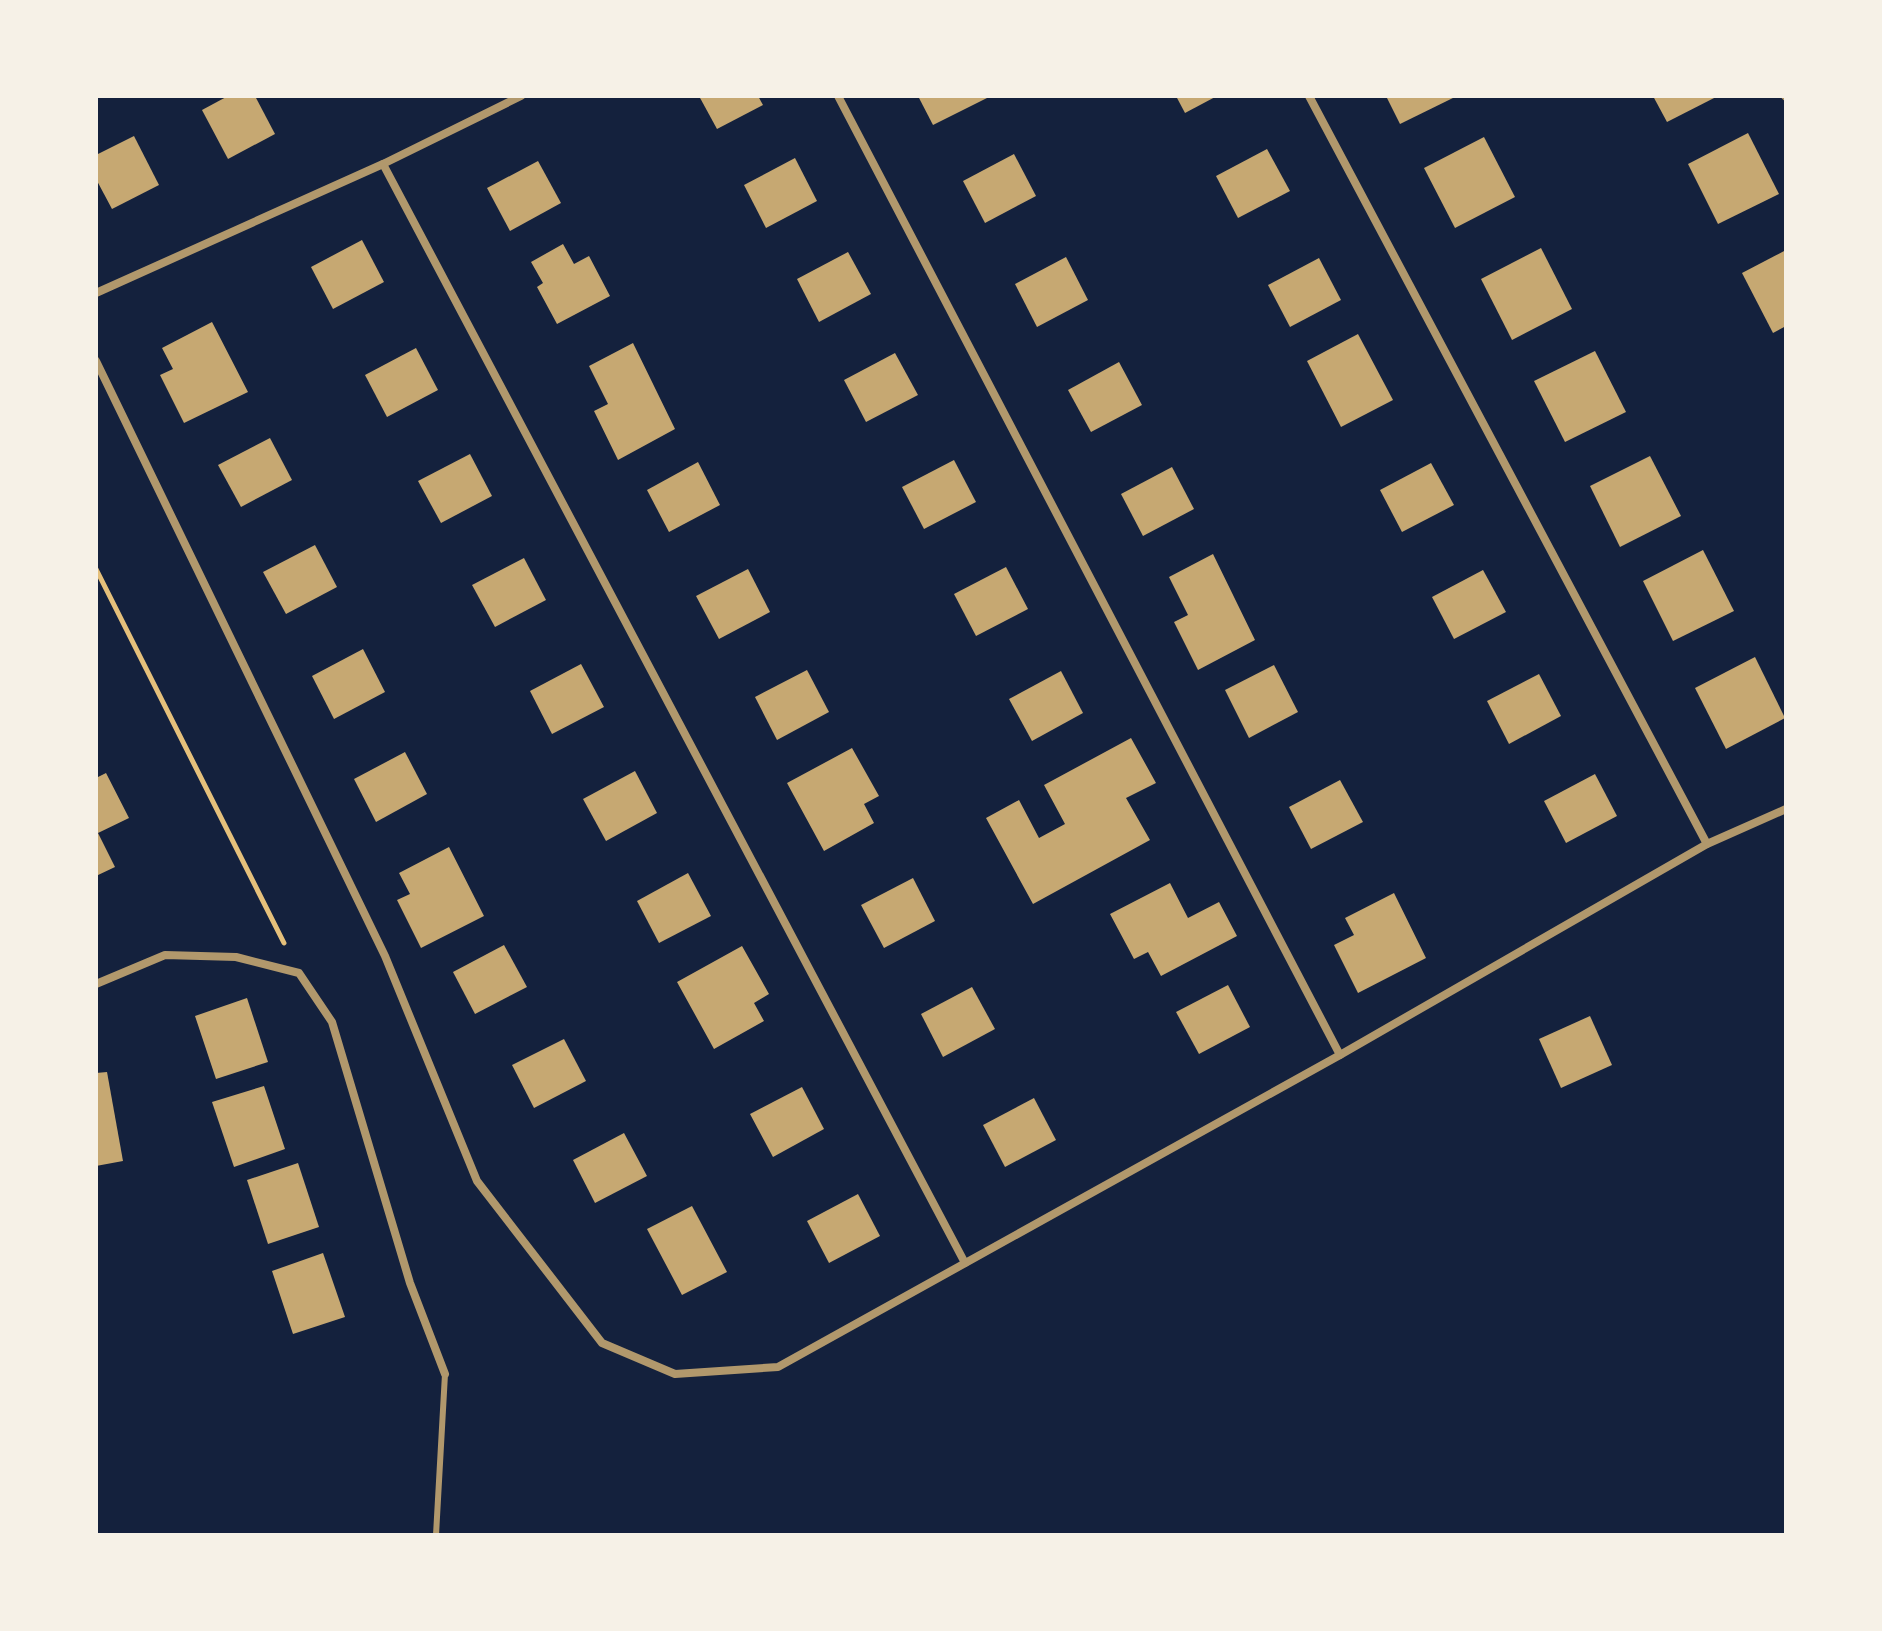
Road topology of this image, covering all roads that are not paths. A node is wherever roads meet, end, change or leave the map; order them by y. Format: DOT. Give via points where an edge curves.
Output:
graph roads {
  1 [pos="521,96"];
  2 [pos="838,96"];
  3 [pos="1309,96"];
  4 [pos="383,164"];
  5 [pos="96,293"];
  6 [pos="96,361"];
  7 [pos="1786,809"];
  8 [pos="1707,844"];
  9 [pos="96,984"];
  10 [pos="1340,1055"];
  11 [pos="965,1263"];
  12 [pos="445,1374"];
  13 [pos="436,1535"];
  1 -- 4 [label="street"];
  2 -- 10 [label="street"];
  3 -- 8 [label="street"];
  4 -- 5 [label="street"];
  4 -- 11 [label="street"];
  6 -- 11 [label="street" via="385,956 477,1181 602,1343 675,1374 778,1367"];
  7 -- 8 [label="street"];
  8 -- 10 [label="street"];
  9 -- 12 [label="street" via="165,955 236,957 299,973 332,1022 410,1283"];
  10 -- 11 [label="street"];
  12 -- 13 [label="lane"];
}
